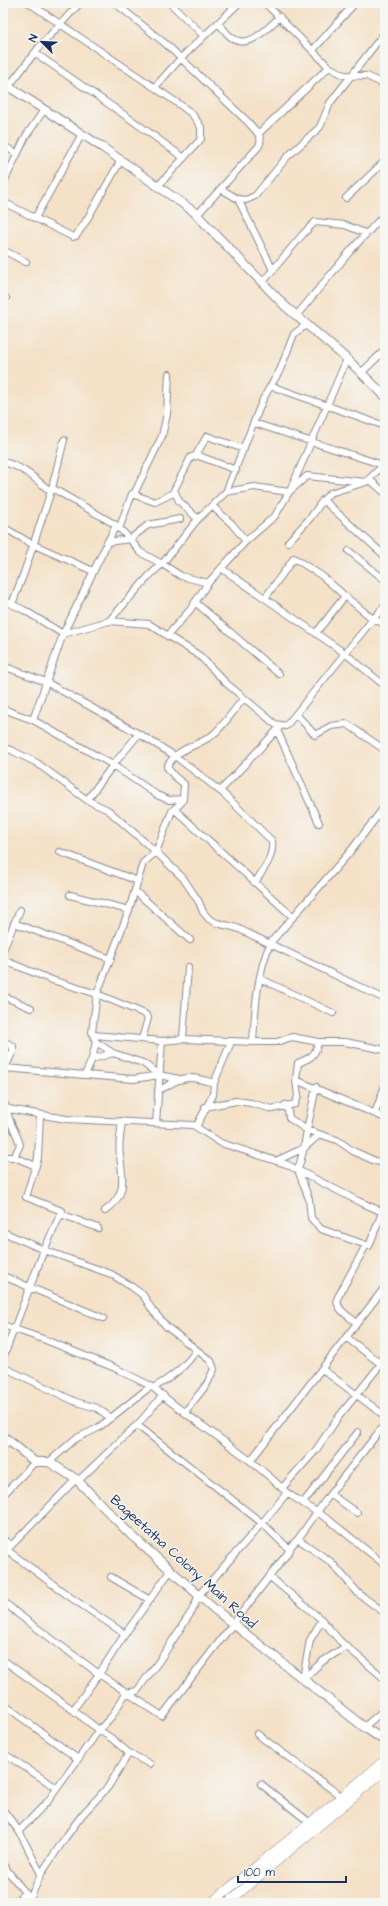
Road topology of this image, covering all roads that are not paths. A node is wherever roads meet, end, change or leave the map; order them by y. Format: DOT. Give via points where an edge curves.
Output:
graph roads {
  1 [pos="29,3"];
  2 [pos="80,3"];
  3 [pos="115,3"];
  4 [pos="170,3"];
  5 [pos="239,3"];
  6 [pos="265,3"];
  7 [pos="356,3"];
  8 [pos="280,17"];
  9 [pos="60,23"];
  10 [pos="218,23"];
  11 [pos="385,32"];
  12 [pos="204,36"];
  13 [pos="314,50"];
  14 [pos="35,53"];
  15 [pos="181,58"];
  16 [pos="329,67"];
  17 [pos="352,75"];
  18 [pos="6,84"];
  19 [pos="385,84"];
  20 [pos="156,87"];
  21 [pos="44,110"];
  22 [pos="82,134"];
  23 [pos="258,134"];
  24 [pos="3,145"];
  25 [pos="18,154"];
  26 [pos="184,158"];
  27 [pos="121,160"];
  28 [pos="385,161"];
  29 [pos="3,184"];
  30 [pos="158,186"];
  31 [pos="221,189"];
  32 [pos="346,198"];
  33 [pos="238,200"];
  34 [pos="3,202"];
  35 [pos="197,214"];
  36 [pos="385,214"];
  37 [pos="35,218"];
  38 [pos="365,233"];
  39 [pos="3,250"];
  40 [pos="26,262"];
  41 [pos="273,270"];
  42 [pos="262,283"];
  43 [pos="296,316"];
  44 [pos="306,325"];
  45 [pos="385,350"];
  46 [pos="347,359"];
  47 [pos="361,373"];
  48 [pos="169,374"];
  49 [pos="271,386"];
  50 [pos="385,396"];
  51 [pos="326,405"];
  52 [pos="254,423"];
  53 [pos="385,426"];
  54 [pos="64,440"];
  55 [pos="311,440"];
  56 [pos="244,449"];
  57 [pos="196,455"];
  58 [pos="3,462"];
  59 [pos="384,464"];
  60 [pos="236,470"];
  61 [pos="368,480"];
  62 [pos="51,489"];
  63 [pos="226,492"];
  64 [pos="289,492"];
  65 [pos="385,493"];
  66 [pos="134,494"];
  67 [pos="172,494"];
  68 [pos="323,500"];
  69 [pos="212,506"];
  70 [pos="180,519"];
  71 [pos="198,519"];
  72 [pos="3,527"];
  73 [pos="117,527"];
  74 [pos="130,539"];
  75 [pos="246,541"];
  76 [pos="107,542"];
  77 [pos="288,542"];
  78 [pos="32,544"];
  79 [pos="349,551"];
  80 [pos="385,556"];
  81 [pos="162,564"];
  82 [pos="221,568"];
  83 [pos="93,571"];
  84 [pos="385,580"];
  85 [pos="208,583"];
  86 [pos="345,596"];
  87 [pos="265,598"];
  88 [pos="3,600"];
  89 [pos="195,602"];
  90 [pos="12,604"];
  91 [pos="385,606"];
  92 [pos="373,619"];
  93 [pos="109,621"];
  94 [pos="385,624"];
  95 [pos="316,633"];
  96 [pos="63,634"];
  97 [pos="167,636"];
  98 [pos="346,654"];
  99 [pos="3,666"];
  100 [pos="279,674"];
  101 [pos="46,682"];
  102 [pos="385,686"];
  103 [pos="244,698"];
  104 [pos="3,709"];
  105 [pos="296,714"];
  106 [pos="33,720"];
  107 [pos="279,728"];
  108 [pos="141,735"];
  109 [pos="3,748"];
  110 [pos="385,750"];
  111 [pos="176,756"];
  112 [pos="113,765"];
  113 [pos="220,791"];
  114 [pos="183,799"];
  115 [pos="87,800"];
  116 [pos="385,806"];
  117 [pos="174,809"];
  118 [pos="319,823"];
  119 [pos="60,852"];
  120 [pos="156,852"];
  121 [pos="138,881"];
  122 [pos="255,883"];
  123 [pos="135,892"];
  124 [pos="70,895"];
  125 [pos="20,910"];
  126 [pos="129,910"];
  127 [pos="293,918"];
  128 [pos="14,923"];
  129 [pos="190,940"];
  130 [pos="270,944"];
  131 [pos="3,950"];
  132 [pos="111,959"];
  133 [pos="3,960"];
  134 [pos="188,967"];
  135 [pos="261,979"];
  136 [pos="97,994"];
  137 [pos="3,996"];
  138 [pos="385,999"];
  139 [pos="31,1008"];
  140 [pos="333,1013"];
  141 [pos="94,1035"];
  142 [pos="142,1039"];
  143 [pos="183,1039"];
  144 [pos="3,1041"];
  145 [pos="162,1041"];
  146 [pos="96,1042"];
  147 [pos="231,1042"];
  148 [pos="253,1042"];
  149 [pos="318,1042"];
  150 [pos="385,1050"];
  151 [pos="113,1054"];
  152 [pos="92,1059"];
  153 [pos="5,1068"];
  154 [pos="85,1075"];
  155 [pos="159,1075"];
  156 [pos="179,1079"];
  157 [pos="296,1080"];
  158 [pos="214,1083"];
  159 [pos="3,1085"];
  160 [pos="385,1086"];
  161 [pos="316,1087"];
  162 [pos="158,1090"];
  163 [pos="3,1101"];
  164 [pos="285,1105"];
  165 [pos="205,1107"];
  166 [pos="6,1109"];
  167 [pos="375,1113"];
  168 [pos="40,1114"];
  169 [pos="385,1118"];
  170 [pos="122,1121"];
  171 [pos="156,1123"];
  172 [pos="196,1127"];
  173 [pos="307,1130"];
  174 [pos="319,1135"];
  175 [pos="304,1148"];
  176 [pos="3,1157"];
  177 [pos="14,1157"];
  178 [pos="276,1161"];
  179 [pos="385,1163"];
  180 [pos="36,1166"];
  181 [pos="298,1170"];
  182 [pos="385,1205"];
  183 [pos="104,1211"];
  184 [pos="384,1212"];
  185 [pos="61,1214"];
  186 [pos="98,1228"];
  187 [pos="3,1232"];
  188 [pos="366,1245"];
  189 [pos="44,1250"];
  190 [pos="3,1276"];
  191 [pos="30,1286"];
  192 [pos="385,1287"];
  193 [pos="103,1318"];
  194 [pos="357,1323"];
  195 [pos="3,1325"];
  196 [pos="14,1330"];
  197 [pos="346,1337"];
  198 [pos="196,1350"];
  199 [pos="3,1358"];
  200 [pos="384,1363"];
  201 [pos="3,1367"];
  202 [pos="322,1369"];
  203 [pos="152,1387"];
  204 [pos="357,1393"];
  205 [pos="163,1395"];
  206 [pos="185,1412"];
  207 [pos="385,1416"];
  208 [pos="111,1418"];
  209 [pos="385,1424"];
  210 [pos="136,1426"];
  211 [pos="358,1432"];
  212 [pos="5,1441"];
  213 [pos="251,1460"];
  214 [pos="36,1462"];
  215 [pos="49,1462"];
  216 [pos="77,1480"];
  217 [pos="282,1488"];
  218 [pos="287,1493"];
  219 [pos="330,1494"];
  220 [pos="3,1495"];
  221 [pos="303,1503"];
  222 [pos="317,1512"];
  223 [pos="356,1513"];
  224 [pos="262,1523"];
  225 [pos="3,1539"];
  226 [pos="298,1539"];
  227 [pos="11,1546"];
  228 [pos="290,1550"];
  229 [pos="385,1565"];
  230 [pos="171,1570"];
  231 [pos="111,1577"];
  232 [pos="270,1578"];
  233 [pos="199,1595"];
  234 [pos="150,1600"];
  235 [pos="3,1601"];
  236 [pos="385,1613"];
  237 [pos="322,1620"];
  238 [pos="232,1623"];
  239 [pos="125,1634"];
  240 [pos="347,1646"];
  241 [pos="3,1660"];
  242 [pos="99,1674"];
  243 [pos="303,1679"];
  244 [pos="385,1679"];
  245 [pos="126,1693"];
  246 [pos="3,1704"];
  247 [pos="385,1708"];
  248 [pos="73,1710"];
  249 [pos="364,1727"];
  250 [pos="99,1730"];
  251 [pos="257,1734"];
  252 [pos="385,1741"];
  253 [pos="3,1753"];
  254 [pos="129,1753"];
  255 [pos="78,1759"];
  256 [pos="385,1760"];
  257 [pos="150,1764"];
  258 [pos="385,1770"];
  259 [pos="261,1784"];
  260 [pos="57,1788"];
  261 [pos="342,1797"];
  262 [pos="3,1810"];
  263 [pos="309,1822"];
  264 [pos="19,1831"];
  265 [pos="3,1865"];
  266 [pos="41,1874"];
  267 [pos="25,1892"];
  268 [pos="32,1901"];
  269 [pos="16,1903"];
  270 [pos="211,1903"];
  271 [pos="227,1903"];
  1 -- 9 [label="street"];
  2 -- 9 [label="street"];
  3 -- 15 [label="street"];
  4 -- 12 [label="street"];
  5 -- 10 [label="street"];
  6 -- 8 [label="street"];
  7 -- 13 [label="street"];
  8 -- 10 [label="street" via="256,38 244,42 235,40"];
  8 -- 13 [label="street"];
  9 -- 14 [label="street"];
  9 -- 20 [label="street"];
  10 -- 12 [label="street"];
  11 -- 17 [label="street"];
  12 -- 15 [label="street"];
  13 -- 16 [label="street"];
  14 -- 18 [label="street"];
  14 -- 26 [label="street"];
  15 -- 20 [label="street"];
  15 -- 23 [label="street"];
  16 -- 17 [label="street" via="338,73"];
  16 -- 23 [label="street"];
  17 -- 19 [label="street" via="367,76"];
  17 -- 33 [label="street" via="330,103 323,121 313,135 287,158 255,196"];
  18 -- 21 [label="street"];
  20 -- 26 [label="street" via="192,114 200,127 201,138"];
  21 -- 22 [label="street"];
  21 -- 25 [label="street" via="26,136"];
  22 -- 27 [label="street"];
  22 -- 37 [label="street"];
  23 -- 31 [label="street" via="261,141 259,146"];
  24 -- 25 [label="street"];
  25 -- 29 [label="street"];
  26 -- 30 [label="street"];
  27 -- 30 [label="street"];
  27 -- 37 [label="street" via="76,236 73,237"];
  28 -- 32 [label="street"];
  30 -- 35 [label="street"];
  31 -- 33 [label="street"];
  31 -- 35 [label="street"];
  33 -- 41 [label="street"];
  34 -- 37 [label="street"];
  35 -- 42 [label="street"];
  36 -- 38 [label="street"];
  38 -- 41 [label="street" via="345,225 315,222"];
  38 -- 43 [label="street"];
  39 -- 40 [label="street"];
  41 -- 42 [label="street"];
  42 -- 43 [label="street"];
  43 -- 44 [label="street"];
  44 -- 46 [label="street"];
  44 -- 49 [label="street" via="294,334"];
  45 -- 47 [label="street"];
  46 -- 47 [label="street"];
  46 -- 51 [label="street"];
  47 -- 50 [label="street"];
  48 -- 66 [label="street" via="166,424"];
  49 -- 51 [label="street"];
  49 -- 52 [label="street"];
  51 -- 53 [label="street"];
  51 -- 55 [label="street"];
  52 -- 55 [label="street"];
  52 -- 56 [label="street"];
  54 -- 62 [label="street"];
  55 -- 59 [label="street"];
  55 -- 64 [label="street"];
  56 -- 57 [label="street" via="207,436"];
  56 -- 60 [label="street"];
  57 -- 60 [label="street"];
  57 -- 67 [label="street" via="188,461"];
  58 -- 62 [label="street" via="30,474"];
  59 -- 61 [label="street"];
  60 -- 63 [label="street"];
  61 -- 64 [label="street" via="307,476"];
  61 -- 65 [label="street"];
  61 -- 68 [label="street" via="330,493"];
  62 -- 73 [label="street"];
  62 -- 78 [label="street"];
  63 -- 64 [label="street" via="254,487"];
  63 -- 69 [label="street"];
  64 -- 75 [label="street" via="275,516"];
  66 -- 67 [label="street" via="155,502"];
  66 -- 73 [label="street"];
  67 -- 71 [label="street" via="175,492 179,501"];
  68 -- 77 [label="street" via="312,517"];
  68 -- 80 [label="street"];
  69 -- 71 [label="street"];
  69 -- 75 [label="street"];
  70 -- 74 [label="street" via="148,525"];
  71 -- 81 [label="street"];
  72 -- 78 [label="street"];
  73 -- 74 [label="street"];
  73 -- 76 [label="street"];
  74 -- 76 [label="street"];
  74 -- 81 [label="street" via="140,552"];
  75 -- 82 [label="street"];
  76 -- 83 [label="street"];
  78 -- 83 [label="street"];
  78 -- 90 [label="street"];
  79 -- 84 [label="street"];
  81 -- 85 [label="street" via="181,576"];
  81 -- 93 [label="street"];
  82 -- 85 [label="street"];
  82 -- 87 [label="street"];
  83 -- 96 [label="street"];
  85 -- 89 [label="street"];
  86 -- 87 [label="street" via="322,576 294,558"];
  86 -- 92 [label="street"];
  86 -- 95 [label="street"];
  87 -- 95 [label="street"];
  88 -- 90 [label="street"];
  89 -- 97 [label="street"];
  89 -- 100 [label="street"];
  90 -- 96 [label="street"];
  91 -- 92 [label="street"];
  92 -- 94 [label="street"];
  92 -- 98 [label="street"];
  93 -- 96 [label="street"];
  93 -- 97 [label="street" via="148,624"];
  95 -- 98 [label="street"];
  96 -- 101 [label="street"];
  97 -- 103 [label="street" via="200,656"];
  98 -- 102 [label="street"];
  98 -- 105 [label="street"];
  99 -- 101 [label="street"];
  101 -- 106 [label="street"];
  101 -- 108 [label="street"];
  103 -- 107 [label="street"];
  103 -- 111 [label="street" via="216,732"];
  104 -- 106 [label="street"];
  105 -- 107 [label="street" via="286,726"];
  105 -- 110 [label="street" via="315,735 330,726 347,724"];
  106 -- 112 [label="street"];
  107 -- 113 [label="street"];
  107 -- 118 [label="street"];
  108 -- 111 [label="street"];
  108 -- 112 [label="street" via="137,736"];
  109 -- 115 [label="street" via="37,763"];
  111 -- 113 [label="street"];
  111 -- 114 [label="street" via="166,767 184,784"];
  112 -- 114 [label="street" via="156,796 169,800"];
  112 -- 115 [label="street"];
  113 -- 122 [label="street" via="272,841 270,860"];
  114 -- 117 [label="street"];
  115 -- 120 [label="street" via="108,810"];
  116 -- 127 [label="street" via="349,853"];
  117 -- 120 [label="street"];
  117 -- 122 [label="street"];
  119 -- 121 [label="street"];
  120 -- 121 [label="street" via="143,863"];
  120 -- 130 [label="street" via="182,878 209,919 237,928"];
  121 -- 123 [label="street"];
  122 -- 127 [label="street"];
  123 -- 126 [label="street"];
  123 -- 129 [label="street"];
  124 -- 126 [label="street"];
  125 -- 128 [label="street"];
  126 -- 132 [label="street"];
  127 -- 130 [label="street"];
  128 -- 131 [label="street"];
  128 -- 132 [label="street"];
  130 -- 135 [label="street"];
  130 -- 138 [label="street"];
  132 -- 136 [label="street"];
  133 -- 136 [label="street" via="52,980"];
  134 -- 143 [label="street"];
  135 -- 140 [label="street"];
  135 -- 148 [label="street"];
  136 -- 141 [label="street" via="92,1032"];
  136 -- 142 [label="street" via="148,1016"];
  137 -- 139 [label="street"];
  141 -- 142 [label="street"];
  141 -- 146 [label="street"];
  142 -- 145 [label="street"];
  143 -- 145 [label="street"];
  143 -- 147 [label="street"];
  144 -- 153 [label="street" via="13,1046"];
  145 -- 155 [label="street"];
  146 -- 151 [label="street"];
  146 -- 152 [label="street"];
  147 -- 148 [label="street"];
  147 -- 158 [label="street"];
  148 -- 149 [label="street" via="277,1042 292,1037"];
  149 -- 150 [label="street" via="345,1042"];
  149 -- 157 [label="street" via="313,1056 298,1063"];
  151 -- 152 [label="street"];
  151 -- 155 [label="street" via="143,1063"];
  152 -- 154 [label="street"];
  153 -- 154 [label="street"];
  153 -- 159 [label="street"];
  154 -- 155 [label="street" via="134,1079"];
  155 -- 156 [label="street"];
  155 -- 162 [label="street"];
  156 -- 158 [label="street" via="190,1078"];
  156 -- 162 [label="street"];
  157 -- 161 [label="street"];
  157 -- 164 [label="street" via="298,1096 295,1104"];
  158 -- 165 [label="street" via="213,1095"];
  160 -- 167 [label="street"];
  161 -- 167 [label="street"];
  161 -- 173 [label="street"];
  162 -- 171 [label="street"];
  163 -- 166 [label="street"];
  164 -- 165 [label="street" via="272,1109 236,1101"];
  164 -- 173 [label="street" via="289,1118"];
  165 -- 172 [label="street"];
  166 -- 168 [label="street"];
  166 -- 177 [label="street" via="20,1145"];
  167 -- 169 [label="street"];
  168 -- 170 [label="street" via="66,1119"];
  168 -- 180 [label="street"];
  170 -- 171 [label="street"];
  170 -- 183 [label="street" via="121,1192 113,1205"];
  171 -- 172 [label="street"];
  172 -- 178 [label="street" via="221,1144"];
  173 -- 174 [label="street"];
  173 -- 175 [label="street"];
  174 -- 175 [label="street"];
  174 -- 179 [label="street" via="337,1140 353,1151"];
  175 -- 178 [label="street"];
  175 -- 181 [label="street"];
  176 -- 177 [label="street"];
  177 -- 180 [label="street"];
  178 -- 181 [label="street"];
  180 -- 185 [label="street" via="26,1197 62,1211"];
  181 -- 184 [label="street"];
  181 -- 188 [label="street" via="309,1199 311,1218 321,1229"];
  182 -- 184 [label="street"];
  184 -- 188 [label="street" via="369,1246"];
  185 -- 186 [label="street"];
  185 -- 189 [label="street"];
  187 -- 189 [label="street"];
  188 -- 194 [label="street" via="337,1299 342,1312"];
  189 -- 191 [label="street"];
  189 -- 198 [label="street" via="111,1274 132,1287 144,1295 153,1311 167,1326"];
  190 -- 191 [label="street"];
  191 -- 193 [label="street"];
  191 -- 196 [label="street"];
  192 -- 194 [label="street"];
  194 -- 197 [label="street"];
  195 -- 196 [label="street"];
  196 -- 199 [label="street"];
  196 -- 203 [label="street" via="43,1338 108,1365"];
  197 -- 200 [label="street"];
  197 -- 202 [label="street"];
  198 -- 203 [label="street" via="192,1358 167,1381"];
  198 -- 206 [label="street" via="211,1361 214,1369 207,1384"];
  200 -- 204 [label="street"];
  201 -- 208 [label="street" via="76,1402 97,1408"];
  202 -- 204 [label="street"];
  202 -- 213 [label="street"];
  203 -- 205 [label="street"];
  203 -- 208 [label="street"];
  204 -- 207 [label="street"];
  204 -- 217 [label="street" via="316,1450"];
  205 -- 206 [label="street"];
  205 -- 210 [label="street"];
  206 -- 213 [label="street"];
  208 -- 215 [label="street" via="98,1428 75,1439"];
  209 -- 219 [label="street"];
  210 -- 216 [label="street"];
  210 -- 224 [label="street"];
  211 -- 221 [label="street"];
  212 -- 214 [label="street"];
  213 -- 217 [label="street"];
  214 -- 215 [label="street"];
  214 -- 220 [label="street"];
  215 -- 216 [label="street, Bageetatha Colony Main Road"];
  216 -- 227 [label="street"];
  216 -- 230 [label="street, Bageetatha Colony Main Road" via="130,1534"];
  217 -- 218 [label="street"];
  218 -- 221 [label="street"];
  218 -- 224 [label="street"];
  219 -- 222 [label="street"];
  219 -- 223 [label="street"];
  221 -- 222 [label="street"];
  222 -- 226 [label="street"];
  222 -- 229 [label="street"];
  224 -- 228 [label="street"];
  224 -- 233 [label="street"];
  225 -- 227 [label="street"];
  226 -- 228 [label="street"];
  226 -- 236 [label="street" via="331,1562 360,1594"];
  227 -- 239 [label="street" via="7,1550"];
  228 -- 232 [label="street" via="273,1570"];
  230 -- 233 [label="street, Bageetatha Colony Main Road"];
  230 -- 234 [label="street"];
  231 -- 234 [label="street"];
  232 -- 237 [label="street"];
  232 -- 238 [label="street"];
  233 -- 238 [label="street, Bageetatha Colony Main Road"];
  233 -- 245 [label="street" via="192,1611 155,1667 137,1690"];
  234 -- 239 [label="street"];
  235 -- 242 [label="street"];
  237 -- 240 [label="street"];
  237 -- 243 [label="street" via="310,1640"];
  238 -- 243 [label="street, Bageetatha Colony Main Road"];
  238 -- 245 [label="street" via="162,1716"];
  239 -- 242 [label="street"];
  240 -- 243 [label="street" via="323,1661"];
  240 -- 244 [label="street"];
  241 -- 248 [label="street"];
  242 -- 245 [label="street"];
  242 -- 248 [label="street"];
  243 -- 249 [label="street, Bageetatha Colony Main Road"];
  245 -- 250 [label="street" via="112,1716"];
  246 -- 255 [label="street"];
  247 -- 249 [label="street"];
  248 -- 250 [label="street"];
  249 -- 252 [label="street, Bageetatha Colony Main Road"];
  250 -- 254 [label="street"];
  250 -- 255 [label="street"];
  251 -- 261 [label="street"];
  253 -- 260 [label="street"];
  254 -- 257 [label="street"];
  254 -- 266 [label="street" via="108,1787 82,1815"];
  255 -- 260 [label="street"];
  256 -- 261 [label="main road"];
  258 -- 271 [label="main road"];
  259 -- 263 [label="street"];
  260 -- 264 [label="street"];
  261 -- 263 [label="main road"];
  262 -- 264 [label="street"];
  263 -- 270 [label="main road"];
  264 -- 266 [label="street"];
  265 -- 267 [label="street"];
  266 -- 268 [label="street"];
  267 -- 268 [label="street"];
  267 -- 269 [label="street"];
}
